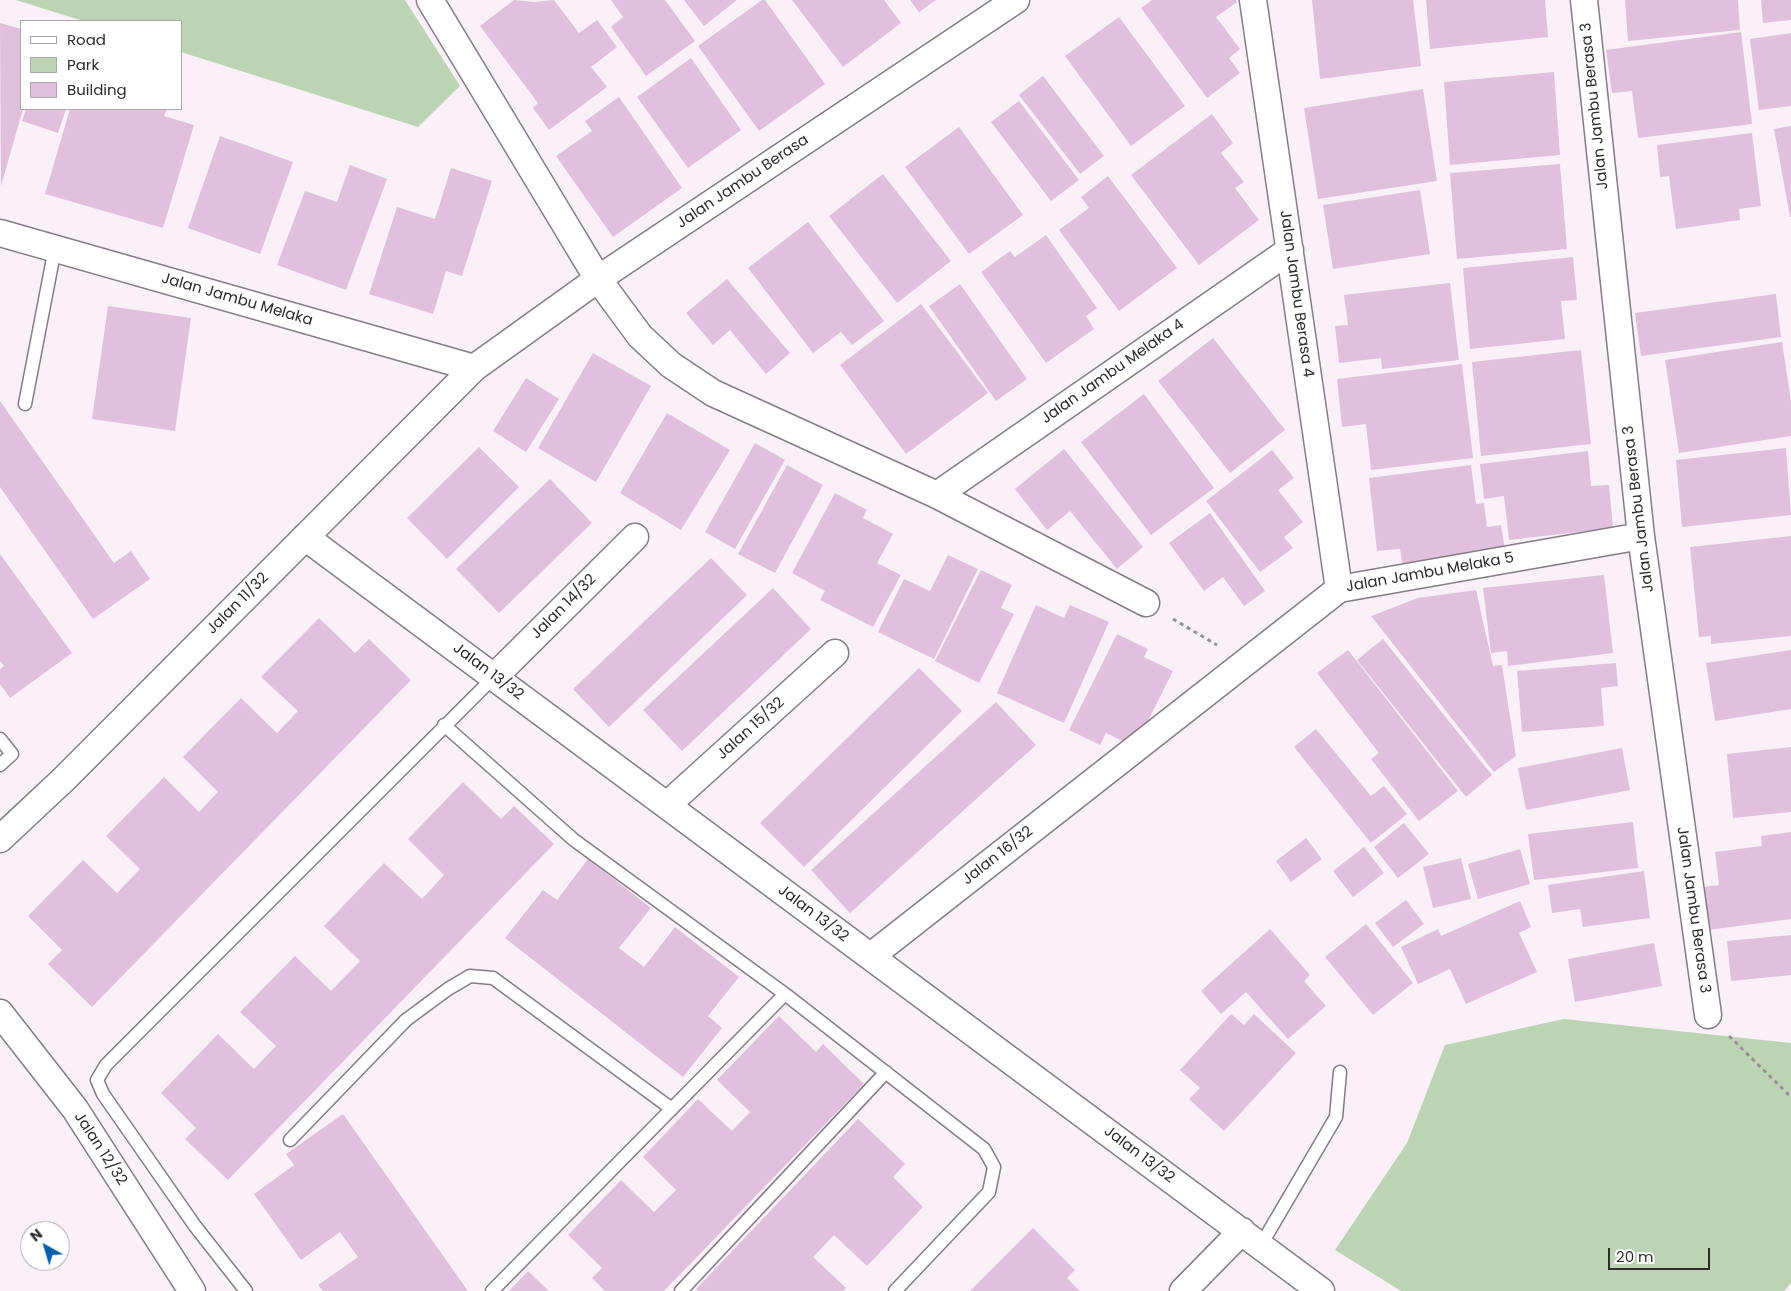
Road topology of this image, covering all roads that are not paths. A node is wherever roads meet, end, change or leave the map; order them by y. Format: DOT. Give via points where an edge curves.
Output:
graph roads {
  1 [pos="1016,0"];
  2 [pos="1253,0"];
  3 [pos="1584,0"];
  4 [pos="435,2"];
  5 [pos="0,232"];
  6 [pos="55,248"];
  7 [pos="1290,250"];
  8 [pos="598,278"];
  9 [pos="474,368"];
  10 [pos="25,404"];
  11 [pos="937,495"];
  12 [pos="635,536"];
  13 [pos="1641,536"];
  14 [pos="305,537"];
  15 [pos="1338,588"];
  16 [pos="1146,603"];
  17 [pos="835,653"];
  18 [pos="494,677"];
  19 [pos="444,725"];
  20 [pos="0,739"];
  21 [pos="1124,757"];
  22 [pos="0,765"];
  23 [pos="667,805"];
  24 [pos="0,839"];
  25 [pos="870,956"];
  26 [pos="785,994"];
  27 [pos="0,1014"];
  28 [pos="1708,1016"];
  29 [pos="886,1072"];
  30 [pos="1340,1072"];
  31 [pos="672,1110"];
  32 [pos="290,1140"];
  33 [pos="1251,1238"];
  34 [pos="192,1291"];
  35 [pos="246,1291"];
  36 [pos="492,1291"];
  37 [pos="681,1291"];
  38 [pos="894,1291"];
  39 [pos="1183,1291"];
  40 [pos="1322,1291"];
  1 -- 8 [label="street, Jalan Jambu Berasa"];
  2 -- 7 [label="street, Jalan Jambu Berasa 4"];
  3 -- 13 [label="street, Jalan Jambu Berasa 3"];
  4 -- 8 [label="street"];
  5 -- 6 [label="street, Jalan Jambu Melaka"];
  6 -- 9 [label="street, Jalan Jambu Melaka"];
  6 -- 10 [label="lane"];
  7 -- 11 [label="street, Jalan Jambu Melaka 4"];
  7 -- 15 [label="street, Jalan Jambu Berasa 4"];
  8 -- 9 [label="street, Jalan Jambu Berasa"];
  8 -- 11 [label="street" via="640,336 671,365 713,393"];
  9 -- 14 [label="street, Jalan 11/32"];
  11 -- 16 [label="street"];
  12 -- 18 [label="street, Jalan 14/32"];
  13 -- 15 [label="street, Jalan Jambu Melaka 5"];
  13 -- 28 [label="street, Jalan Jambu Berasa 3"];
  14 -- 18 [label="street, Jalan 13/32"];
  14 -- 24 [label="street, Jalan 11/32"];
  15 -- 21 [label="street, Jalan Jambu Melaka 5"];
  17 -- 23 [label="street, Jalan 15/32"];
  18 -- 19 [label="lane"];
  18 -- 23 [label="street, Jalan 13/32"];
  19 -- 26 [label="lane" via="574,840"];
  19 -- 35 [label="lane" via="106,1065 98,1080 103,1094 195,1226"];
  20 -- 22 [label="lane" via="12,754"];
  21 -- 25 [label="street, Jalan 16/32"];
  23 -- 25 [label="street, Jalan 13/32"];
  25 -- 33 [label="street, Jalan 13/32"];
  26 -- 29 [label="lane"];
  26 -- 31 [label="lane"];
  27 -- 34 [label="street, Jalan 12/32" via="75,1109"];
  29 -- 37 [label="lane"];
  29 -- 38 [label="lane" via="984,1149 994,1167 989,1192"];
  30 -- 33 [label="lane" via="1336,1117"];
  31 -- 32 [label="lane" via="492,978 470,976 406,1020"];
  31 -- 36 [label="lane"];
  33 -- 39 [label="street"];
  33 -- 40 [label="street, Jalan 13/32"];
}
